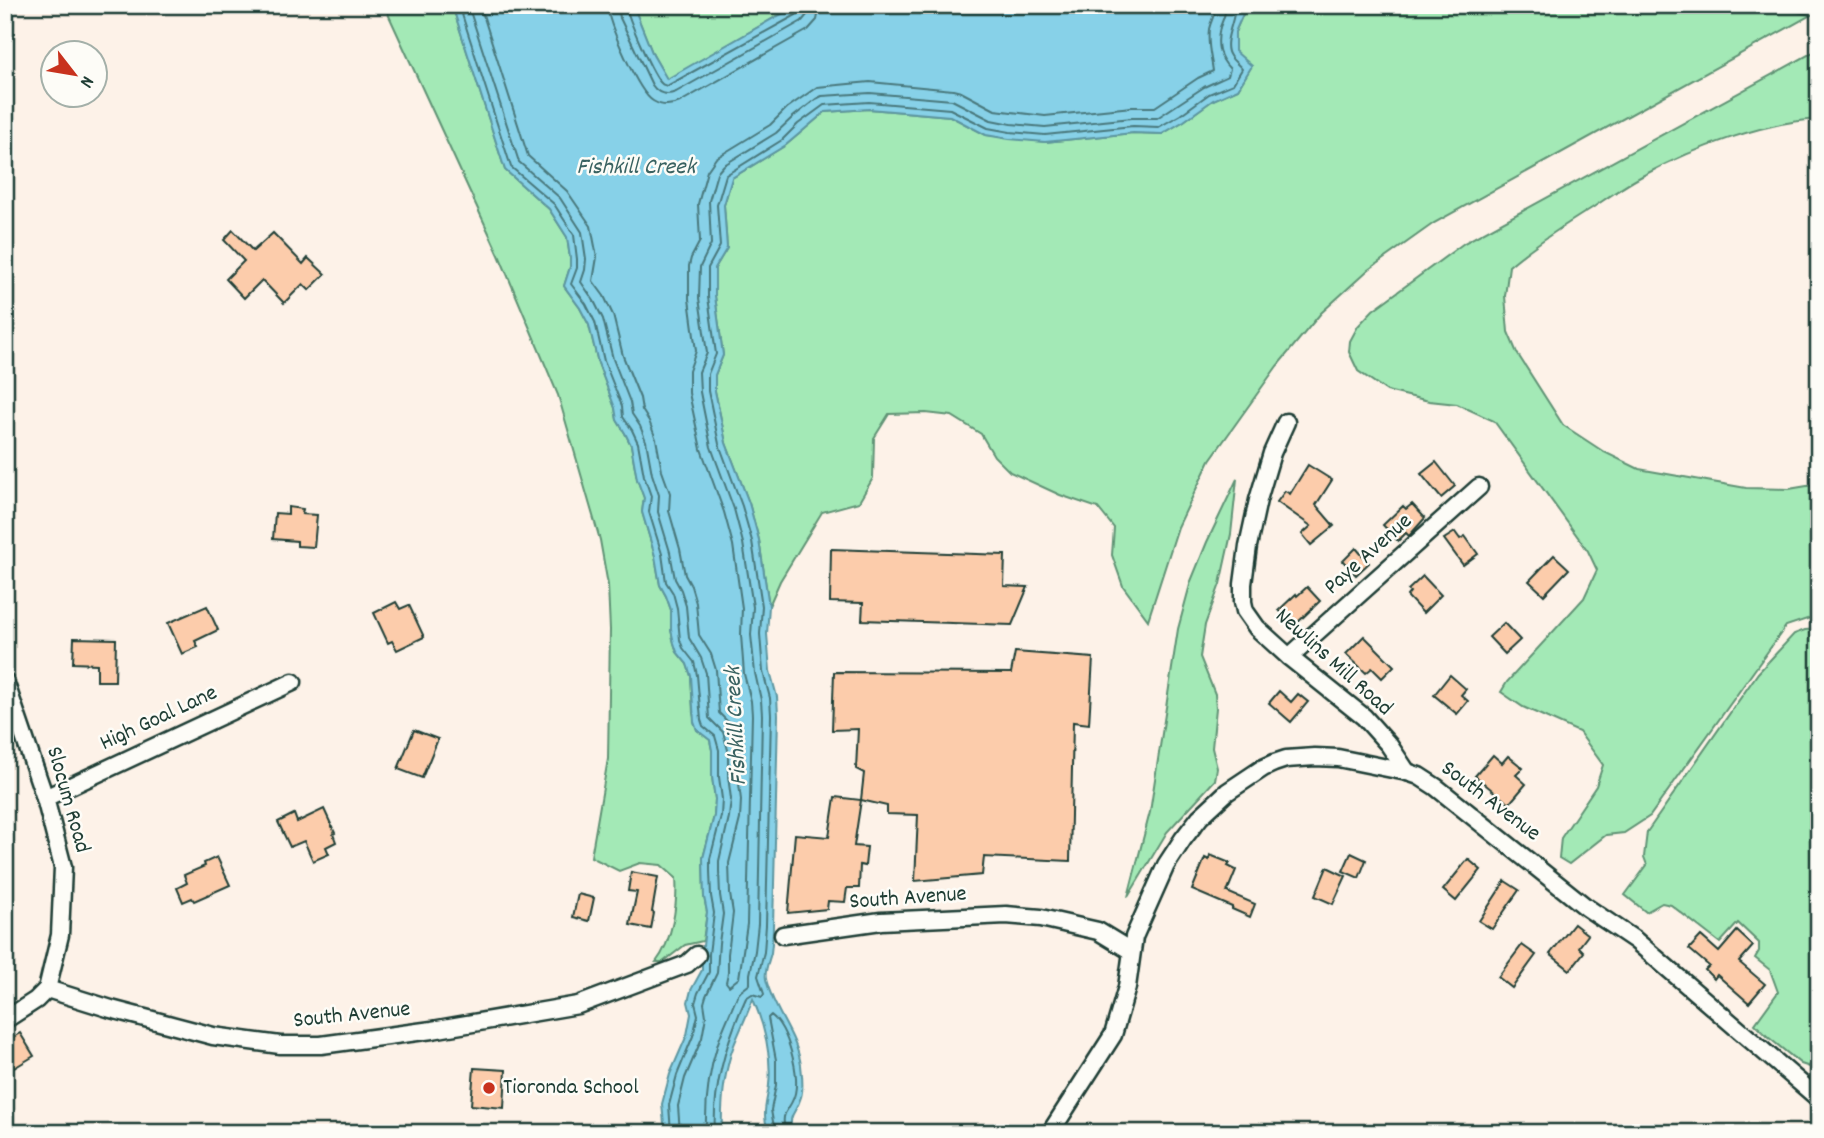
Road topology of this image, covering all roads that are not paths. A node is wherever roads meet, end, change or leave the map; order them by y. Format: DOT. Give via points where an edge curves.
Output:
graph roads {
  1 [pos="1286,422"];
  2 [pos="1479,486"];
  3 [pos="1289,657"];
  4 [pos="5,681"];
  5 [pos="293,682"];
  6 [pos="1407,772"];
  7 [pos="45,798"];
  8 [pos="783,935"];
  9 [pos="1131,951"];
  10 [pos="697,955"];
  11 [pos="47,989"];
  12 [pos="5,1020"];
  13 [pos="1819,1099"];
  14 [pos="1049,1133"];
  1 -- 3 [label="street, Newlins Mill Road" via="1258,500 1243,602 1257,628"];
  2 -- 3 [label="street, Paye Avenue"];
  3 -- 6 [label="street, Newlins Mill Road" via="1364,717"];
  4 -- 7 [label="street, Slocum Road"];
  5 -- 7 [label="street, High Goal Lane"];
  6 -- 9 [label="street, South Avenue" via="1338,758 1286,759 1263,768 1227,792 1183,839 1166,865"];
  6 -- 13 [label="street, South Avenue" via="1452,798 1586,907 1635,940"];
  7 -- 11 [label="street, Slocum Road" via="63,867 60,935"];
  8 -- 9 [label="street, South Avenue" via="881,921 1006,915 1098,931"];
  9 -- 14 [label="street" via="1127,987 1113,1035"];
  10 -- 11 [label="street, South Avenue" via="687,964 578,1005 321,1045 213,1036"];
  11 -- 12 [label="street"];
}
